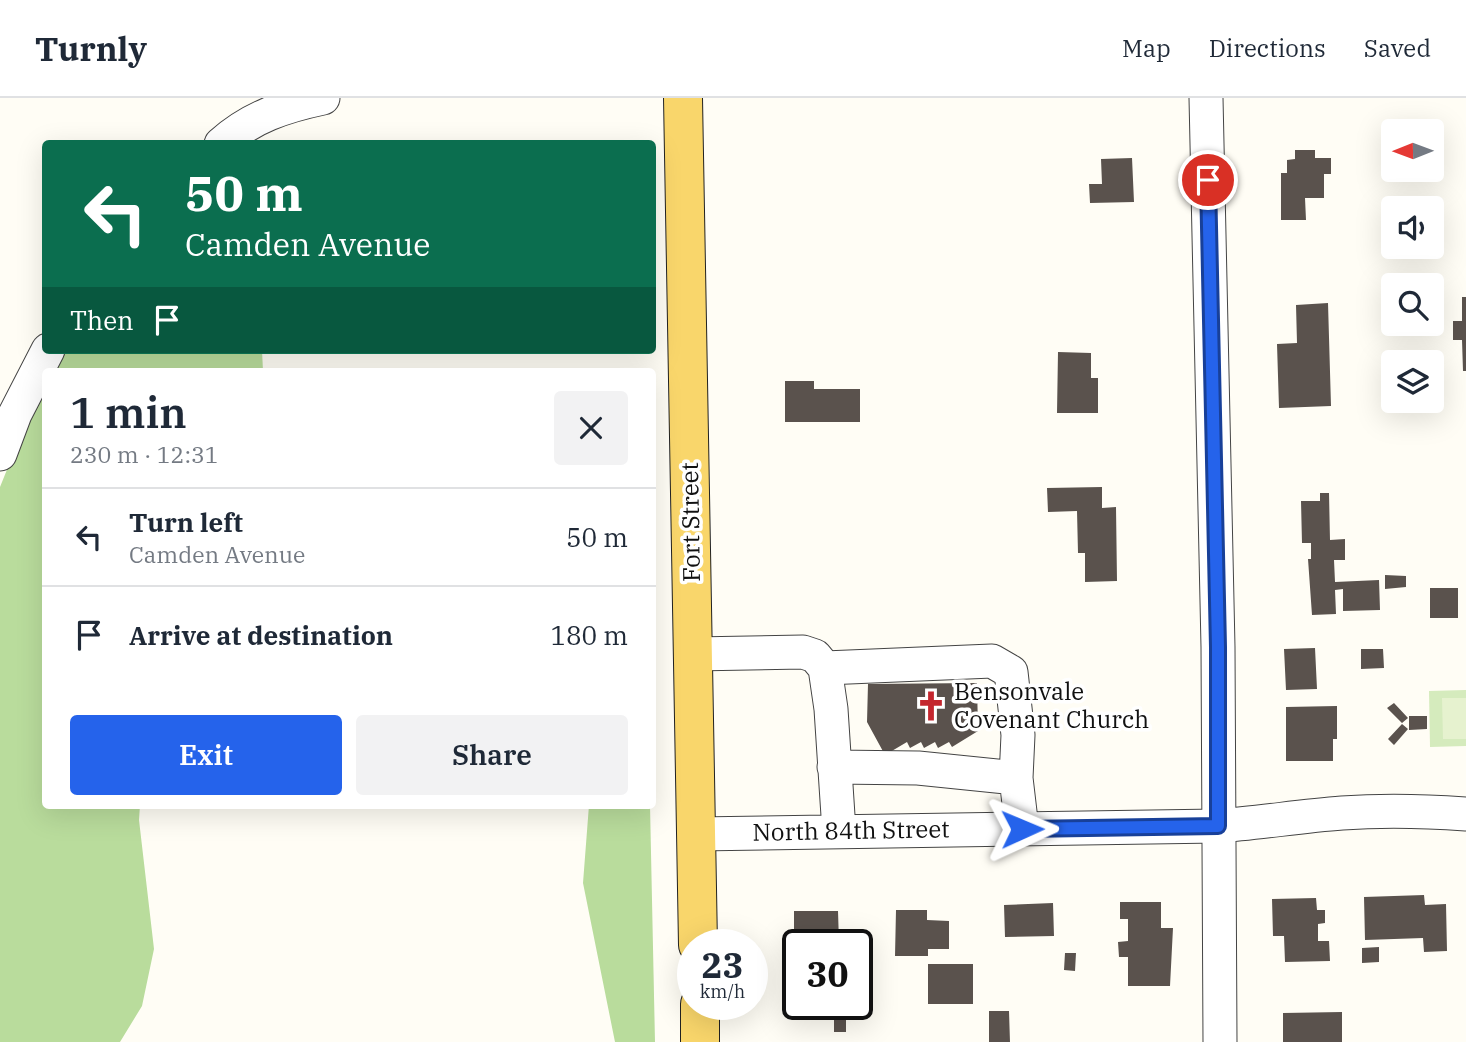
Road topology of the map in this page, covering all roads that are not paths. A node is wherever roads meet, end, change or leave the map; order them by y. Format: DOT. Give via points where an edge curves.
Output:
graph roads {
  1 [pos="324,98"];
  2 [pos="683,98"];
  3 [pos="1206,98"];
  4 [pos="226,140"];
  5 [pos="46,354"];
  6 [pos="0,454"];
  7 [pos="693,654"];
  8 [pos="825,668"];
  9 [pos="834,766"];
  10 [pos="1016,778"];
  11 [pos="1466,814"];
  12 [pos="1218,826"];
  13 [pos="1022,829"];
  14 [pos="839,831"];
  15 [pos="696,834"];
  16 [pos="698,929"];
  17 [pos="700,1020"];
  18 [pos="700,1042"];
  19 [pos="1220,1042"];
  1 -- 4 [label="street" via="265,114"];
  2 -- 7 [label="main road, Fort Street"];
  3 -- 12 [label="street"];
  5 -- 6 [label="street"];
  7 -- 8 [label="street" via="803,652 815,656"];
  7 -- 15 [label="main road, Fort Street"];
  8 -- 9 [label="street"];
  8 -- 10 [label="street" via="992,661 1003,666 1011,672 1018,735"];
  9 -- 10 [label="street" via="918,768"];
  9 -- 14 [label="street"];
  10 -- 13 [label="street"];
  11 -- 12 [label="street, North 84th Street" via="1342,813"];
  12 -- 13 [label="street, North 84th Street"];
  12 -- 19 [label="street"];
  13 -- 14 [label="street, North 84th Street"];
  14 -- 15 [label="street, North 84th Street"];
  15 -- 16 [label="main road, Fort Street"];
  17 -- 18 [label="main road"];
}
